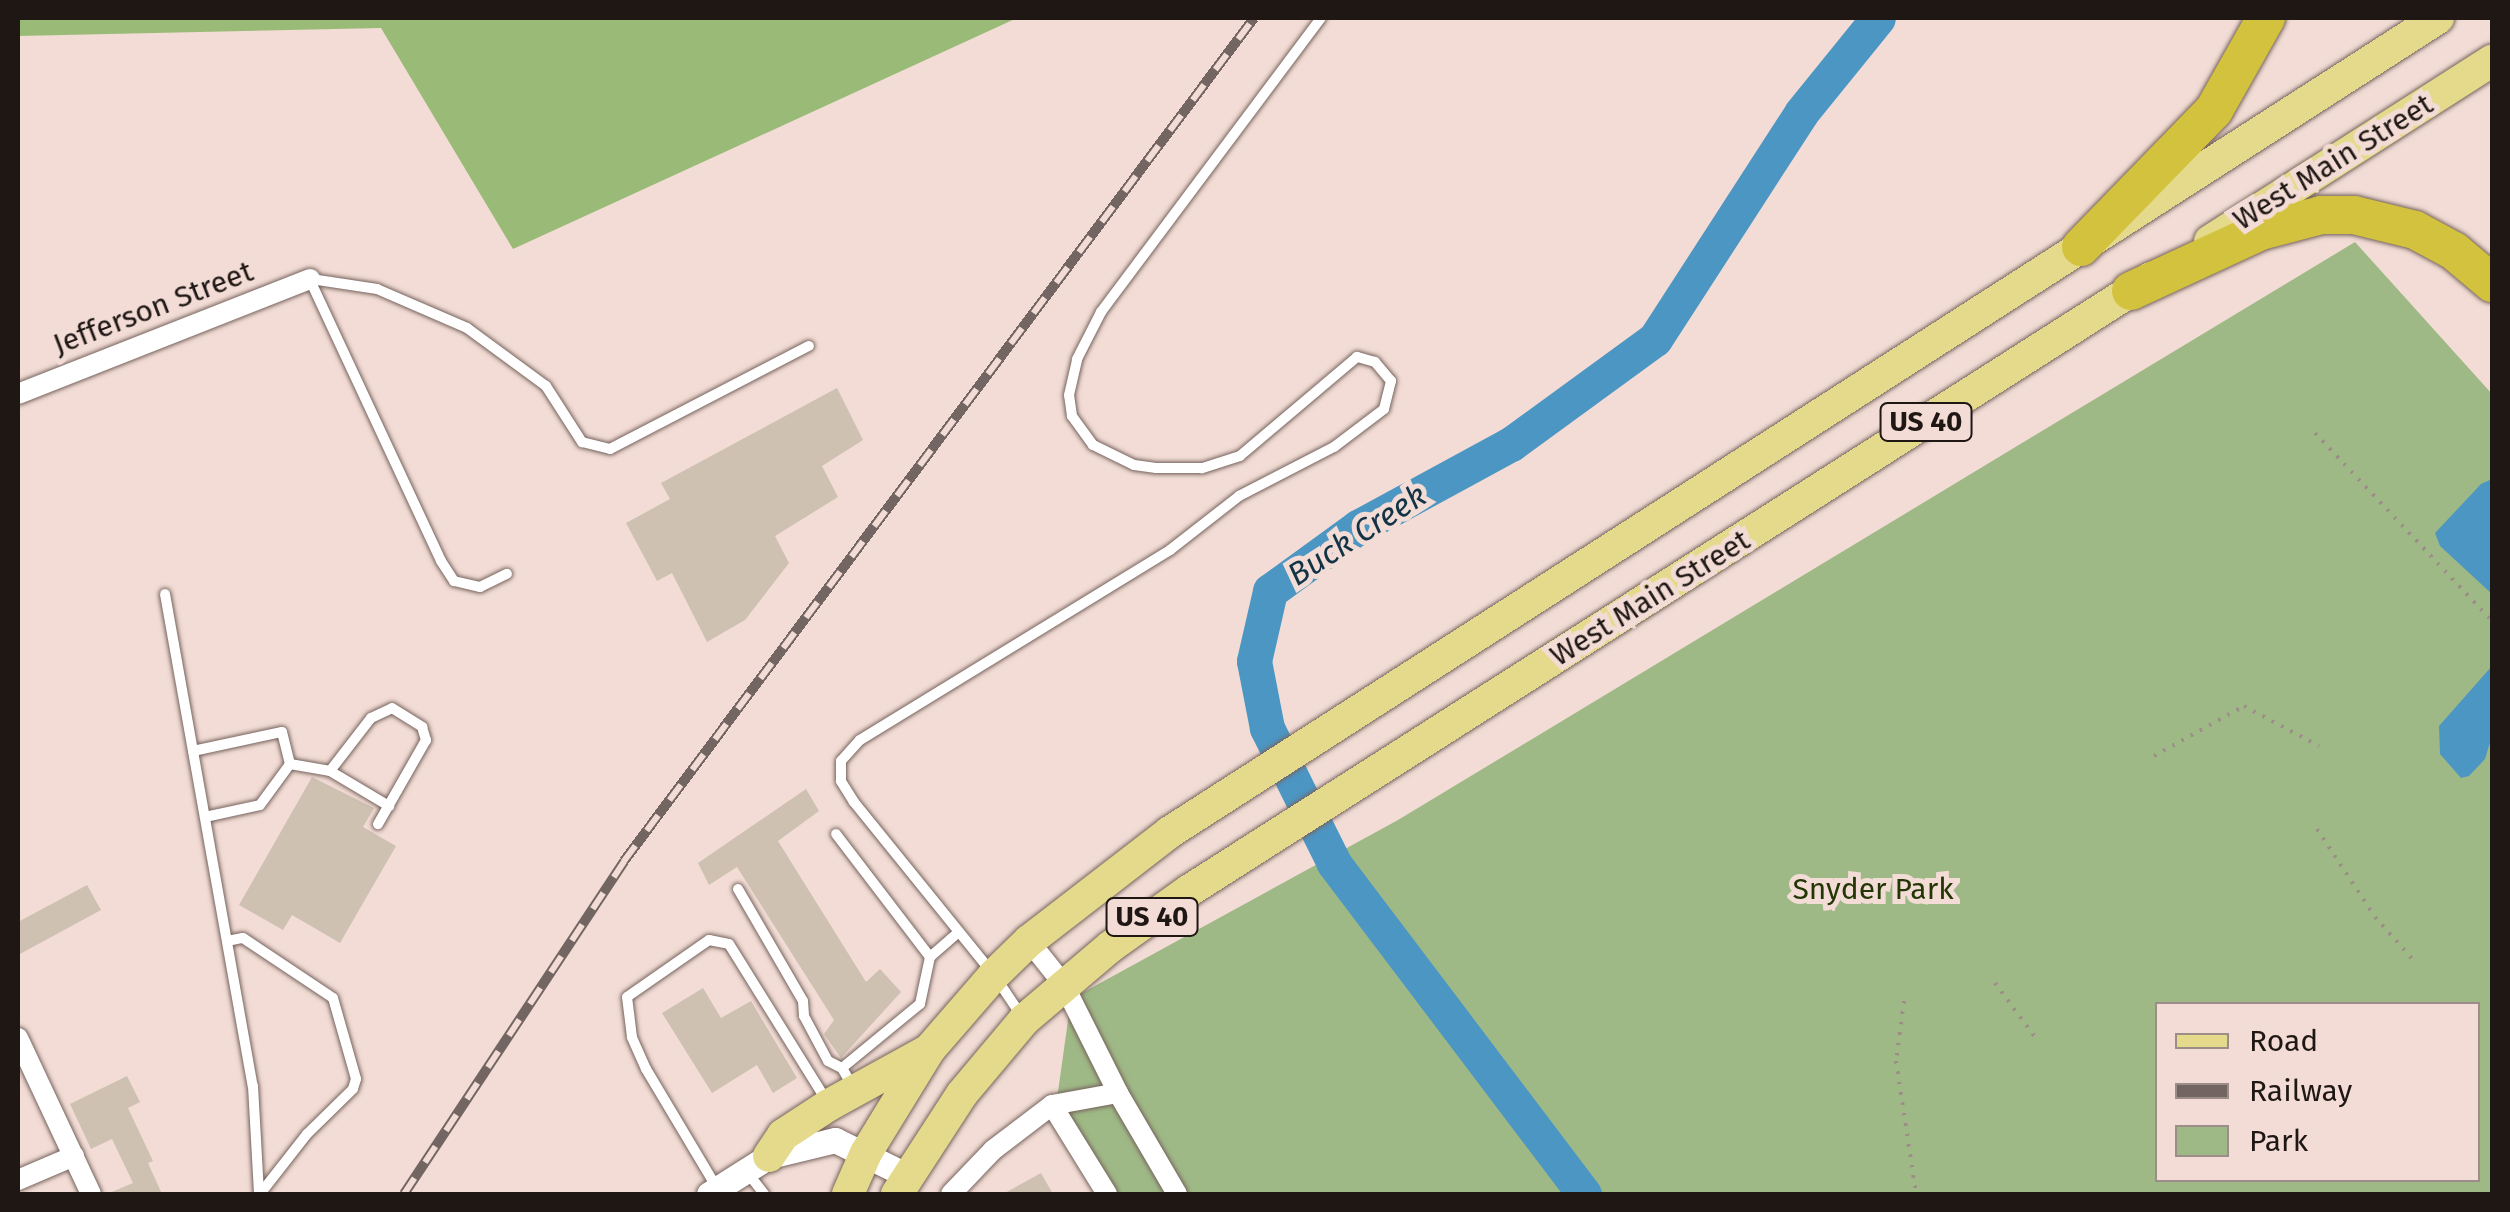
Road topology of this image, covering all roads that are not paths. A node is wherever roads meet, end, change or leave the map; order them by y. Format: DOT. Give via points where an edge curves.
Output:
graph roads {
  1 [pos="1322,18"];
  2 [pos="2266,18"];
  3 [pos="2432,21"];
  4 [pos="2482,67"];
  5 [pos="2081,246"];
  6 [pos="310,279"];
  7 [pos="2492,283"];
  8 [pos="2130,291"];
  9 [pos="809,346"];
  10 [pos="18,394"];
  11 [pos="507,574"];
  12 [pos="166,594"];
  13 [pos="193,751"];
  14 [pos="290,764"];
  15 [pos="330,772"];
  16 [pos="388,806"];
  17 [pos="204,817"];
  18 [pos="378,824"];
  19 [pos="836,834"];
  20 [pos="738,889"];
  21 [pos="959,932"];
  22 [pos="1029,940"];
  23 [pos="227,941"];
  24 [pos="930,957"];
  25 [pos="994,975"];
  26 [pos="1064,985"];
  27 [pos="1024,1020"];
  28 [pos="18,1038"];
  29 [pos="928,1050"];
  30 [pos="842,1087"];
  31 [pos="1118,1092"];
  32 [pos="1052,1104"];
  33 [pos="866,1153"];
  34 [pos="74,1156"];
  35 [pos="757,1164"];
  36 [pos="18,1180"];
  37 [pos="903,1185"];
  38 [pos="713,1192"];
  39 [pos="91,1194"];
  40 [pos="764,1194"];
  41 [pos="848,1194"];
  42 [pos="950,1194"];
  43 [pos="1107,1194"];
  44 [pos="1177,1194"];
  1 -- 21 [label="lane" via="1101,312 1076,358 1072,416 1093,445 1134,465 1202,468 1240,456 1357,357 1375,362 1391,381 1384,409 1334,447 1239,496 1170,550 860,740 842,761 840,781 854,802"];
  2 -- 5 [label="highway" via="2214,110"];
  3 -- 5 [label="main road, West Main Street / US 40"];
  4 -- 8 [label="main road, West Main Street / US 40"];
  5 -- 22 [label="main road, West Main Street / US 40" via="1170,832"];
  6 -- 9 [label="lane" via="377,289 467,328 546,386 582,442 610,449"];
  6 -- 10 [label="street, Jefferson Street"];
  6 -- 11 [label="lane" via="454,580 480,587"];
  7 -- 8 [label="highway" via="2415,230 2354,215 2321,215 2260,232"];
  8 -- 26 [label="main road, West Main Street / US 40" via="1190,890"];
  12 -- 13 [label="lane"];
  13 -- 14 [label="lane" via="282,732"];
  13 -- 17 [label="lane"];
  14 -- 15 [label="lane"];
  14 -- 17 [label="lane" via="260,805"];
  15 -- 16 [label="lane"];
  15 -- 16 [label="lane" via="371,718 392,708 422,728 426,740"];
  16 -- 18 [label="lane"];
  17 -- 23 [label="lane"];
  19 -- 24 [label="lane"];
  20 -- 30 [label="lane" via="803,1001 804,1016"];
  21 -- 24 [label="lane"];
  21 -- 25 [label="lane"];
  22 -- 25 [label="main road, West Main Street / US 40"];
  22 -- 26 [label="street"];
  23 -- 23 [label="lane" via="253,1086 259,1194 356,1079 333,998 243,938"];
  24 -- 30 [label="lane" via="920,1004"];
  25 -- 27 [label="lane"];
  25 -- 29 [label="main road, West Main Street / US 40"];
  26 -- 27 [label="main road, West Main Street / US 40"];
  26 -- 31 [label="street"];
  27 -- 37 [label="main road, West Main Street / US 40" via="962,1094"];
  28 -- 34 [label="street"];
  29 -- 30 [label="main road"];
  29 -- 33 [label="main road, West Main Street / US 40"];
  30 -- 35 [label="main road"];
  30 -- 38 [label="lane" via="729,944 709,940 627,997 632,1037 646,1069"];
  31 -- 32 [label="street"];
  31 -- 44 [label="street"];
  32 -- 42 [label="street" via="992,1150"];
  32 -- 43 [label="street"];
  33 -- 35 [label="street, West Main Street" via="835,1140"];
  33 -- 37 [label="street, West Main Street"];
  33 -- 41 [label="main road, US 40"];
  34 -- 36 [label="street"];
  34 -- 39 [label="street"];
  35 -- 38 [label="street, West Main Street"];
  35 -- 40 [label="lane"];
}
